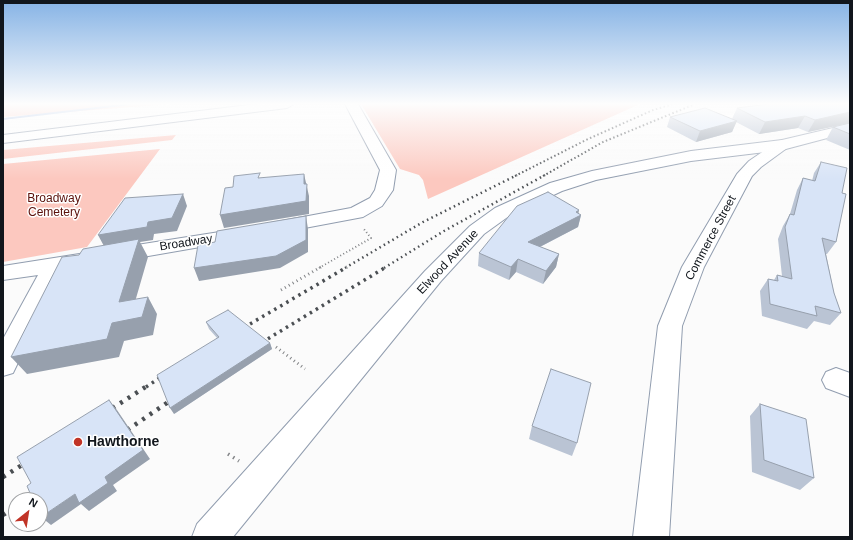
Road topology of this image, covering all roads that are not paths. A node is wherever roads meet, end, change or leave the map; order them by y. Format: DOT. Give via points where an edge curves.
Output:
graph roads {
  1 [pos="83,129"];
  2 [pos="366,129"];
  3 [pos="845,129"];
  4 [pos="3,139"];
  5 [pos="782,146"];
  6 [pos="54,264"];
  7 [pos="3,273"];
  8 [pos="3,365"];
  9 [pos="210,537"];
  10 [pos="651,537"];
  1 -- 4 [label="street"];
  2 -- 6 [label="street, Broadway" via="388,170 384,190 376,202 356,214"];
  3 -- 5 [label="street, Commerce Street"];
  5 -- 9 [label="street, Elwood Avenue" via="691,156 592,176 556,187 502,212 477,230 433,276"];
  5 -- 10 [label="street, Commerce Street" via="745,174 693,267 670,326"];
  6 -- 7 [label="street, Broadway"];
  6 -- 8 [label="street"];
}
